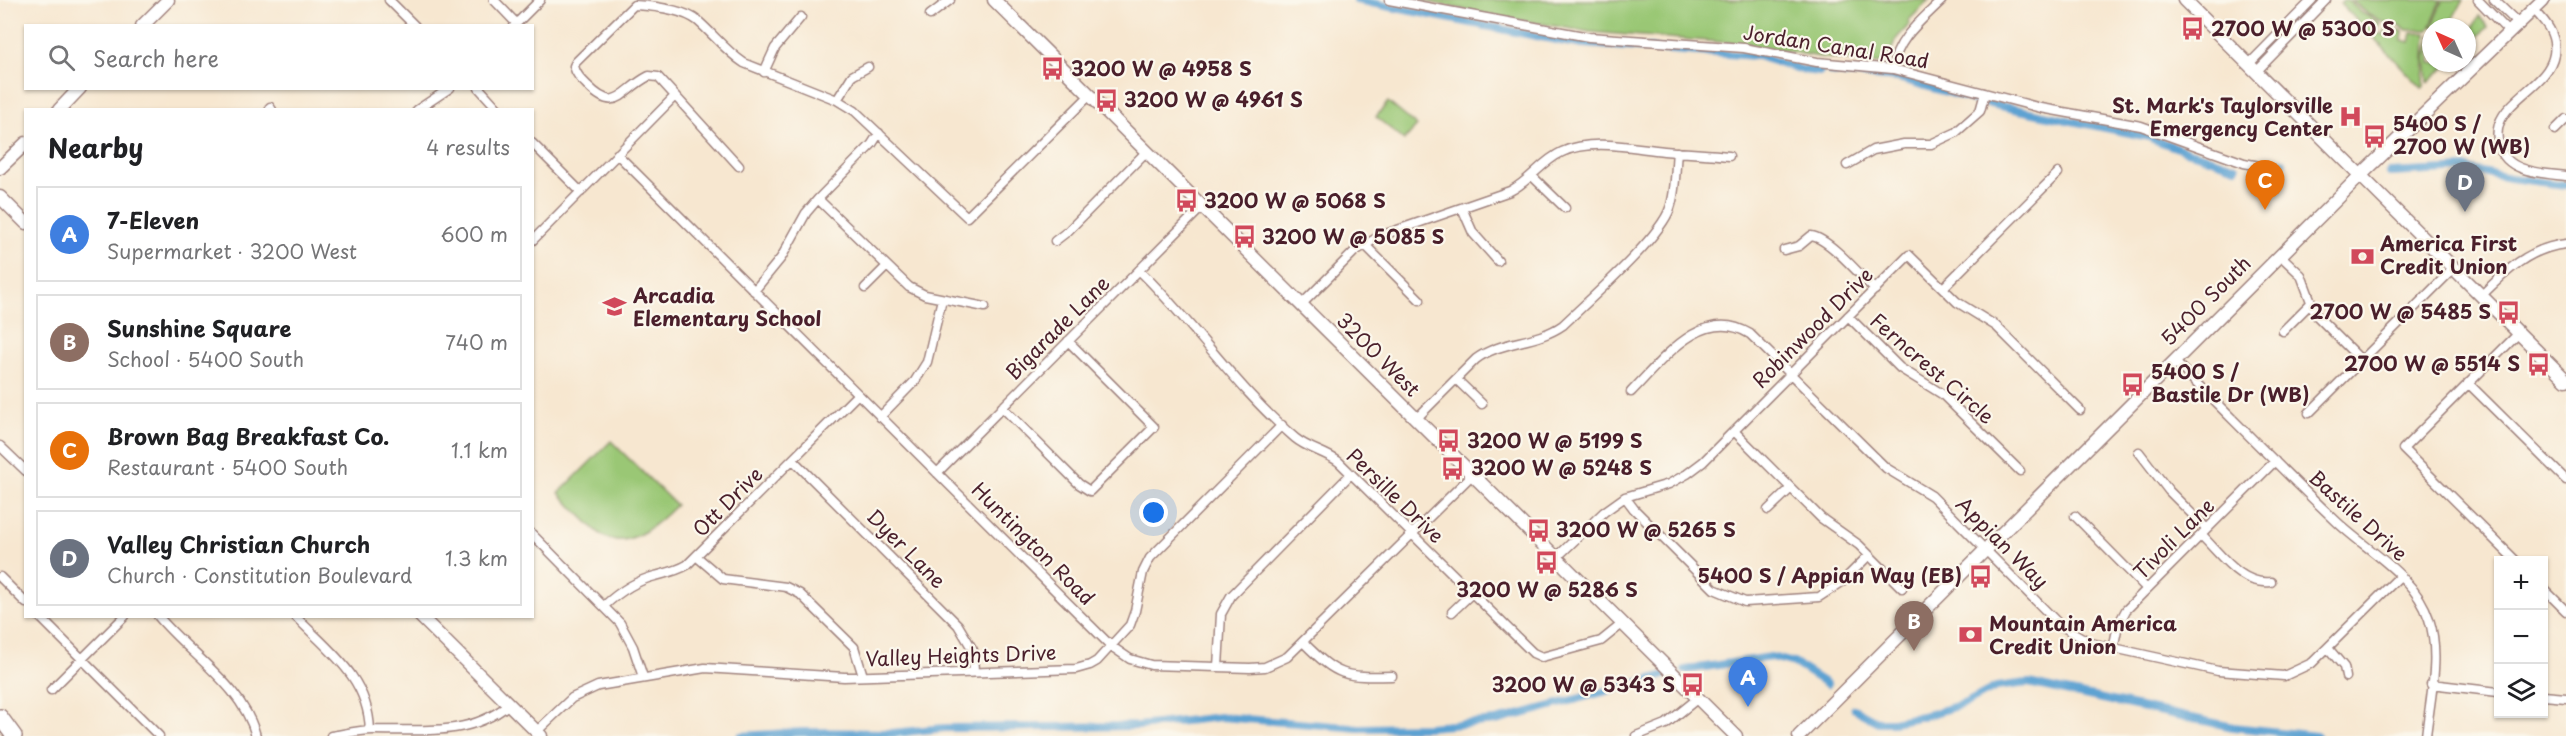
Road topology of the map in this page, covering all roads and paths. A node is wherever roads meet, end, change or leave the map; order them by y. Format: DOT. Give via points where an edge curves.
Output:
graph roads {
  1 [pos="168,0"];
  2 [pos="389,0"];
  3 [pos="494,0"];
  4 [pos="540,0"];
  5 [pos="950,0"];
  6 [pos="994,0"];
  7 [pos="1389,0"];
  8 [pos="1942,0"];
  9 [pos="2184,0"];
  10 [pos="2312,0"];
  11 [pos="2326,0"];
  12 [pos="2478,0"];
  13 [pos="2494,0"];
  14 [pos="2543,0"];
  15 [pos="2534,9"];
  16 [pos="930,15"];
  17 [pos="801,17"];
  18 [pos="144,24"];
  19 [pos="413,24"];
  20 [pos="515,24"];
  21 [pos="2515,28"];
  22 [pos="868,67"];
  23 [pos="2253,68"];
  24 [pos="1893,69"];
  25 [pos="764,72"];
  26 [pos="78,90"];
  27 [pos="447,90"];
  28 [pos="481,90"];
  29 [pos="1985,93"];
  30 [pos="1090,95"];
  31 [pos="675,96"];
  32 [pos="837,100"];
  33 [pos="60,108"];
  34 [pos="420,108"];
  35 [pos="497,108"];
  36 [pos="2566,119"];
  37 [pos="2555,130"];
  38 [pos="879,133"];
  39 [pos="24,145"];
  40 [pos="534,145"];
  41 [pos="1147,151"];
  42 [pos="1677,152"];
  43 [pos="617,154"];
  44 [pos="1729,156"];
  45 [pos="1847,165"];
  46 [pos="739,166"];
  47 [pos="0,168"];
  48 [pos="2269,168"];
  49 [pos="2058,173"];
  50 [pos="1532,176"];
  51 [pos="2360,176"];
  52 [pos="2566,176"];
  53 [pos="581,192"];
  54 [pos="0,197"];
  55 [pos="818,199"];
  56 [pos="1202,207"];
  57 [pos="1462,208"];
  58 [pos="1565,208"];
  59 [pos="24,221"];
  60 [pos="534,239"];
  61 [pos="1055,241"];
  62 [pos="1364,244"];
  63 [pos="2566,244"];
  64 [pos="1785,250"];
  65 [pos="2280,255"];
  66 [pos="1498,261"];
  67 [pos="886,267"];
  68 [pos="2454,268"];
  69 [pos="1139,270"];
  70 [pos="865,288"];
  71 [pos="1943,288"];
  72 [pos="1875,290"];
  73 [pos="754,291"];
  74 [pos="2481,296"];
  75 [pos="942,299"];
  76 [pos="1420,300"];
  77 [pos="2311,303"];
  78 [pos="1301,305"];
  79 [pos="985,307"];
  80 [pos="1848,316"];
  81 [pos="2283,331"];
  82 [pos="2519,333"];
  83 [pos="1068,341"];
  84 [pos="2174,361"];
  85 [pos="2362,361"];
  86 [pos="1791,374"];
  87 [pos="1456,379"];
  88 [pos="2566,380"];
  89 [pos="2468,383"];
  90 [pos="1631,392"];
  91 [pos="857,395"];
  92 [pos="1482,404"];
  93 [pos="1002,407"];
  94 [pos="2080,410"];
  95 [pos="2309,413"];
  96 [pos="880,417"];
  97 [pos="1416,419"];
  98 [pos="1282,425"];
  99 [pos="1734,431"];
  100 [pos="0,446"];
  101 [pos="2139,452"];
  102 [pos="793,460"];
  103 [pos="2275,461"];
  104 [pos="24,469"];
  105 [pos="2020,471"];
  106 [pos="937,473"];
  107 [pos="1351,474"];
  108 [pos="1472,475"];
  109 [pos="2566,480"];
  110 [pos="1791,488"];
  111 [pos="1625,497"];
  112 [pos="1768,510"];
  113 [pos="2075,516"];
  114 [pos="2204,532"];
  115 [pos="1412,534"];
  116 [pos="534,536"];
  117 [pos="1985,550"];
  118 [pos="1869,555"];
  119 [pos="696,556"];
  120 [pos="2510,556"];
  121 [pos="1556,558"];
  122 [pos="2400,576"];
  123 [pos="0,577"];
  124 [pos="2271,582"];
  125 [pos="1902,588"];
  126 [pos="2147,589"];
  127 [pos="1472,593"];
  128 [pos="2548,593"];
  129 [pos="24,601"];
  130 [pos="604,606"];
  131 [pos="2566,611"];
  132 [pos="1452,612"];
  133 [pos="41,618"];
  134 [pos="123,618"];
  135 [pos="160,618"];
  136 [pos="297,618"];
  137 [pos="422,618"];
  138 [pos="1622,624"];
  139 [pos="1304,643"];
  140 [pos="1111,646"];
  141 [pos="2328,648"];
  142 [pos="2113,649"];
  143 [pos="81,659"];
  144 [pos="1218,667"];
  145 [pos="974,672"];
  146 [pos="1392,675"];
  147 [pos="863,676"];
  148 [pos="643,677"];
  149 [pos="2346,677"];
  150 [pos="2431,684"];
  151 [pos="51,690"];
  152 [pos="2494,691"];
  153 [pos="2548,696"];
  154 [pos="2566,698"];
  155 [pos="1697,699"];
  156 [pos="508,705"];
  157 [pos="0,717"];
  158 [pos="370,730"];
  159 [pos="538,734"];
  160 [pos="14,736"];
  161 [pos="159,736"];
  162 [pos="256,736"];
  163 [pos="331,736"];
  164 [pos="1635,736"];
  165 [pos="1736,736"];
  166 [pos="1799,736"];
  167 [pos="2426,736"];
  1 -- 18 [label="main road"];
  2 -- 19 [label="street"];
  3 -- 20 [label="street"];
  4 -- 20 [label="street"];
  5 -- 16 [label="street"];
  6 -- 30 [label="main road, 3200 West"];
  7 -- 24 [label="street, Jordan Canal Road" via="1589,37 1744,48 1817,62"];
  8 -- 24 [label="street" via="1902,41"];
  9 -- 23 [label="main road"];
  10 -- 23 [label="street"];
  11 -- 23 [label="street"];
  12 -- 21 [label="street"];
  13 -- 21 [label="street"];
  14 -- 15 [label="main road, 5400 South"];
  15 -- 21 [label="main road, 5400 South"];
  15 -- 52 [label="street" via="2553,35 2552,61 2503,115 2498,141 2510,163"];
  17 -- 25 [label="street" via="775,48"];
  21 -- 51 [label="main road, 5400 South"];
  22 -- 32 [label="street" via="852,76"];
  23 -- 51 [label="main road"];
  24 -- 29 [label="street, Jordan Canal Road"];
  25 -- 31 [label="street" via="732,56 691,17 634,5 574,66 607,100 653,75"];
  25 -- 32 [label="street"];
  26 -- 33 [label="main road"];
  27 -- 34 [label="street"];
  28 -- 35 [label="street"];
  29 -- 45 [label="street" via="1980,111 1955,133 1931,144 1873,150"];
  29 -- 48 [label="street, Jordan Canal Road" via="2141,126 2244,164"];
  30 -- 38 [label="street" via="966,217"];
  30 -- 41 [label="main road, 3200 West"];
  31 -- 43 [label="street"];
  31 -- 46 [label="street"];
  32 -- 38 [label="street"];
  36 -- 37 [label="street"];
  38 -- 55 [label="street"];
  39 -- 47 [label="main road"];
  40 -- 53 [label="street"];
  41 -- 56 [label="main road, 3200 West"];
  41 -- 61 [label="street"];
  42 -- 44 [label="street"];
  42 -- 50 [label="street" via="1581,146 1563,151"];
  42 -- 87 [label="street" via="1670,209 1650,238 1563,325 1551,333 1486,352"];
  43 -- 53 [label="street"];
  43 -- 73 [label="street, Huntington Road"];
  49 -- 71 [label="street"];
  50 -- 57 [label="street" via="1510,191"];
  50 -- 58 [label="street"];
  51 -- 65 [label="main road, 5400 South"];
  51 -- 68 [label="main road"];
  53 -- 60 [label="street"];
  54 -- 59 [label="main road"];
  55 -- 67 [label="street"];
  55 -- 73 [label="street" via="781,258"];
  56 -- 69 [label="street, Bigarade Lane"];
  56 -- 78 [label="main road, 3200 West"];
  57 -- 62 [label="street"];
  57 -- 66 [label="street" via="1473,233"];
  62 -- 76 [label="street"];
  62 -- 78 [label="street"];
  63 -- 74 [label="street" via="2518,261"];
  64 -- 72 [label="street" via="1799,246 1811,236 1817,237"];
  65 -- 77 [label="street" via="2301,275"];
  65 -- 84 [label="main road, 5400 South"];
  67 -- 70 [label="street"];
  67 -- 75 [label="street" via="909,287"];
  68 -- 74 [label="main road"];
  68 -- 85 [label="street"];
  69 -- 83 [label="street, Bigarade Lane"];
  69 -- 98 [label="street, Persille Drive" via="1179,311 1224,367"];
  71 -- 72 [label="street, Robinwood Drive" via="1909,255"];
  71 -- 94 [label="street, Robinwood Drive" via="1957,302 1996,326"];
  72 -- 80 [label="street, Robinwood Drive"];
  73 -- 91 [label="street, Huntington Road"];
  74 -- 82 [label="main road"];
  75 -- 79 [label="street"];
  75 -- 96 [label="street" via="927,362 915,381"];
  77 -- 81 [label="street"];
  77 -- 85 [label="street" via="2320,319"];
  78 -- 97 [label="main road, 3200 West"];
  80 -- 86 [label="street, Robinwood Drive"];
  80 -- 105 [label="street, Ferncrest Circle" via="1900,368 1942,394"];
  82 -- 88 [label="main road"];
  82 -- 89 [label="street"];
  83 -- 93 [label="street, Bigarade Lane"];
  83 -- 93 [label="street" via="1154,427 1090,492"];
  84 -- 103 [label="street, Bastile Drive"];
  84 -- 117 [label="main road, 5400 South"];
  85 -- 95 [label="street"];
  86 -- 90 [label="street, Appian Way" via="1750,334 1731,326 1716,327 1689,335"];
  86 -- 99 [label="street, Robinwood Drive"];
  86 -- 117 [label="street, Appian Way" via="1886,468 1932,496"];
  87 -- 92 [label="street"];
  87 -- 97 [label="street"];
  89 -- 109 [label="street"];
  89 -- 120 [label="street" via="2403,449"];
  91 -- 96 [label="street, Huntington Road"];
  91 -- 102 [label="street, Ott Drive"];
  93 -- 106 [label="street, Bigarade Lane"];
  96 -- 106 [label="street, Huntington Road"];
  97 -- 108 [label="main road, 3200 West"];
  98 -- 107 [label="street, Persille Drive"];
  98 -- 140 [label="street, Valley Heights Drive" via="1150,558 1133,618"];
  99 -- 110 [label="street"];
  99 -- 111 [label="street, Robinwood Drive" via="1687,474 1669,484"];
  100 -- 104 [label="street"];
  101 -- 114 [label="street"];
  102 -- 119 [label="street, Ott Drive"];
  102 -- 145 [label="street, Dyer Lane" via="965,632 973,650"];
  103 -- 114 [label="street, Tivoli Lane"];
  103 -- 122 [label="street, Bastile Drive" via="2351,536"];
  106 -- 140 [label="street, Huntington Road"];
  107 -- 115 [label="street, Persille Drive"];
  107 -- 144 [label="street" via="1231,596 1221,614"];
  108 -- 115 [label="street, Huntington Road"];
  108 -- 121 [label="main road, 3200 West"];
  110 -- 112 [label="street"];
  110 -- 118 [label="street" via="1821,518"];
  111 -- 118 [label="street" via="1714,589 1745,602 1819,597 1842,582"];
  111 -- 121 [label="street, Robinwood Drive"];
  113 -- 126 [label="street"];
  114 -- 124 [label="street" via="2245,578 2256,583"];
  114 -- 126 [label="street, Tivoli Lane"];
  115 -- 127 [label="street, Persille Drive"];
  115 -- 139 [label="street, Huntington Road"];
  116 -- 130 [label="street"];
  117 -- 142 [label="street, Appian Way" via="2068,632"];
  117 -- 166 [label="main road, 5400 South"];
  118 -- 125 [label="street"];
  119 -- 130 [label="street, Ott Drive" via="679,570 630,585"];
  119 -- 147 [label="street" via="723,579 786,587 800,594 854,647"];
  121 -- 138 [label="main road, 3200 West"];
  122 -- 141 [label="street, Appian Way"];
  122 -- 150 [label="street, Bastile Drive" via="2429,617 2434,644"];
  123 -- 129 [label="street"];
  126 -- 142 [label="street, Tivoli Lane" via="2122,615"];
  127 -- 132 [label="street"];
  127 -- 138 [label="street, Persille Drive" via="1533,653 1542,657 1601,641"];
  128 -- 131 [label="street"];
  130 -- 148 [label="street" via="629,637"];
  133 -- 143 [label="street"];
  134 -- 143 [label="street"];
  135 -- 162 [label="street" via="239,699"];
  136 -- 158 [label="street" via="357,681"];
  137 -- 156 [label="main road"];
  138 -- 155 [label="main road, 3200 West"];
  139 -- 144 [label="street, Huntington Road" via="1287,657 1265,667"];
  139 -- 146 [label="street" via="1338,672 1355,677"];
  140 -- 144 [label="street, Huntington Road" via="1140,663"];
  140 -- 145 [label="street, Valley Heights Drive" via="1097,661 1084,667"];
  141 -- 142 [label="street, Appian Way" via="2306,668 2284,676 2207,669"];
  141 -- 149 [label="street" via="2344,667"];
  143 -- 151 [label="street"];
  143 -- 161 [label="street"];
  145 -- 147 [label="street, Valley Heights Drive"];
  147 -- 148 [label="street, Valley Heights Drive" via="712,668"];
  148 -- 159 [label="street, Valley Heights Drive" via="585,691 558,709"];
  150 -- 152 [label="street"];
  150 -- 167 [label="street, Bastile Drive"];
  153 -- 154 [label="street"];
  155 -- 164 [label="street" via="1666,724"];
  155 -- 165 [label="main road, 3200 West"];
  156 -- 158 [label="street" via="485,726 461,734"];
  156 -- 159 [label="main road"];
  157 -- 160 [label="highway"];
  158 -- 163 [label="street"];
}
